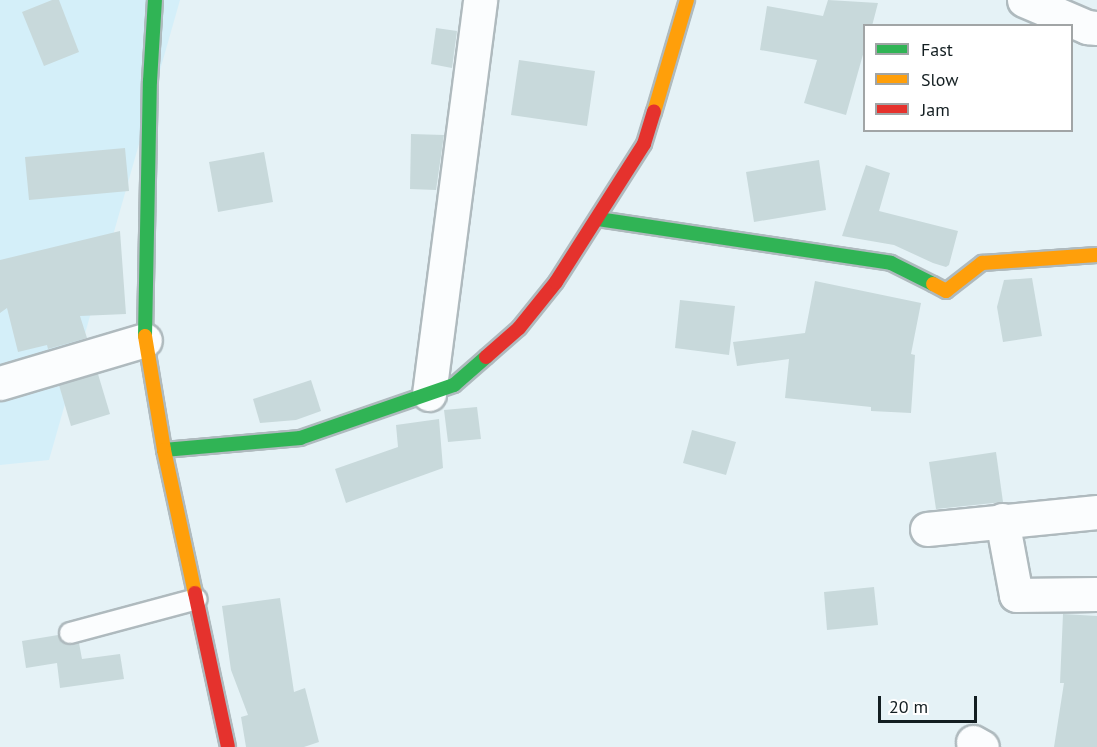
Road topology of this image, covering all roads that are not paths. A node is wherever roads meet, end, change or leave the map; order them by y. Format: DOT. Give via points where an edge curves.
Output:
graph roads {
  1 [pos="155,0"];
  2 [pos="480,0"];
  3 [pos="687,0"];
  4 [pos="1024,0"];
  5 [pos="1097,28"];
  6 [pos="598,219"];
  7 [pos="1097,255"];
  8 [pos="145,340"];
  9 [pos="0,383"];
  10 [pos="429,394"];
  11 [pos="164,450"];
  12 [pos="1097,512"];
  13 [pos="1002,520"];
  14 [pos="927,529"];
  15 [pos="1097,594"];
  16 [pos="196,599"];
  17 [pos="70,633"];
  18 [pos="228,747"];
  1 -- 8 [label="street"];
  2 -- 10 [label="street"];
  3 -- 6 [label="street" via="645,144"];
  4 -- 5 [label="street"];
  6 -- 7 [label="street" via="891,263 946,291 982,263"];
  6 -- 10 [label="street" via="519,328 454,385"];
  8 -- 9 [label="street"];
  8 -- 11 [label="street"];
  10 -- 11 [label="street" via="300,438"];
  11 -- 16 [label="street"];
  12 -- 13 [label="street"];
  13 -- 14 [label="street"];
  13 -- 15 [label="street" via="1016,595"];
  16 -- 17 [label="lane"];
  16 -- 18 [label="street"];
}
